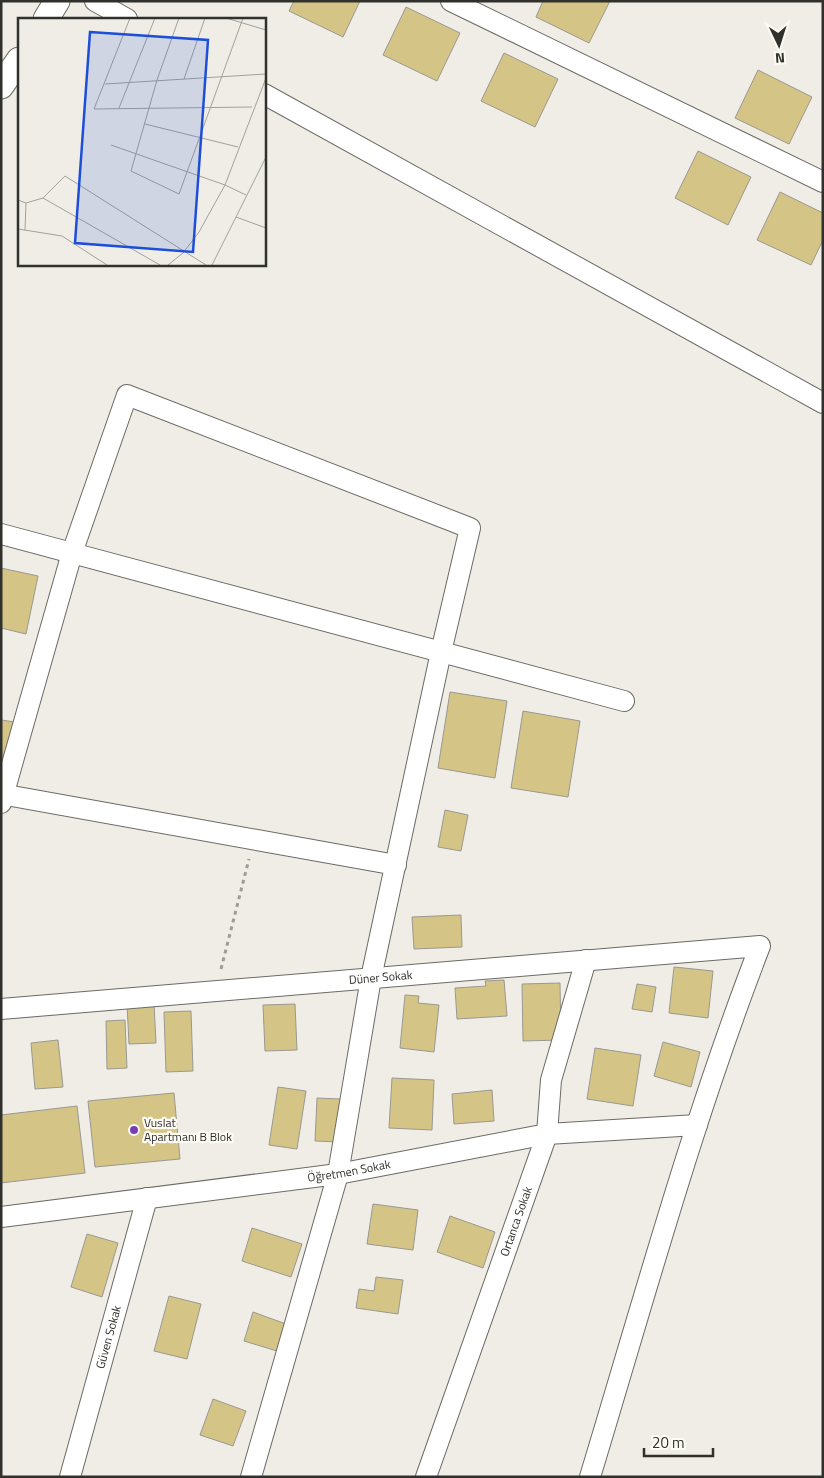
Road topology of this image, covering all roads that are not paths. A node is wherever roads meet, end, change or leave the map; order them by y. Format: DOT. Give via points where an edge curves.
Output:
graph roads {
  1 [pos="57,1"];
  2 [pos="95,1"];
  3 [pos="451,1"];
  4 [pos="47,18"];
  5 [pos="125,18"];
  6 [pos="18,61"];
  7 [pos="1,86"];
  8 [pos="265,95"];
  9 [pos="823,182"];
  10 [pos="823,403"];
  11 [pos="1,534"];
  12 [pos="72,553"];
  13 [pos="441,652"];
  14 [pos="624,701"];
  15 [pos="2,797"];
  16 [pos="396,864"];
  17 [pos="586,960"];
  18 [pos="371,978"];
  19 [pos="1,1009"];
  20 [pos="696,1125"];
  21 [pos="547,1134"];
  22 [pos="338,1174"];
  23 [pos="147,1198"];
  24 [pos="1,1217"];
  25 [pos="70,1477"];
  26 [pos="251,1477"];
  27 [pos="426,1477"];
  28 [pos="590,1477"];
  1 -- 4 [label="street"];
  2 -- 5 [label="street"];
  3 -- 9 [label="street"];
  6 -- 7 [label="street"];
  8 -- 10 [label="street"];
  11 -- 12 [label="street"];
  12 -- 13 [label="street"];
  12 -- 13 [label="street" via="127,395 470,528"];
  12 -- 15 [label="street"];
  13 -- 14 [label="street"];
  13 -- 16 [label="street"];
  15 -- 16 [label="street"];
  16 -- 18 [label="street"];
  17 -- 18 [label="street, Düner Sokak"];
  17 -- 20 [label="street, Düner Sokak" via="760,946 725,1036"];
  17 -- 21 [label="street, Ortanca Sokak" via="551,1080"];
  18 -- 19 [label="street, Düner Sokak"];
  18 -- 22 [label="street"];
  20 -- 21 [label="street, Öğretmen Sokak"];
  20 -- 28 [label="street"];
  21 -- 22 [label="street, Öğretmen Sokak"];
  21 -- 27 [label="street, Ortanca Sokak"];
  22 -- 23 [label="street, Öğretmen Sokak"];
  22 -- 26 [label="street"];
  23 -- 24 [label="street, Öğretmen Sokak"];
  23 -- 25 [label="street, Güven Sokak"];
}
